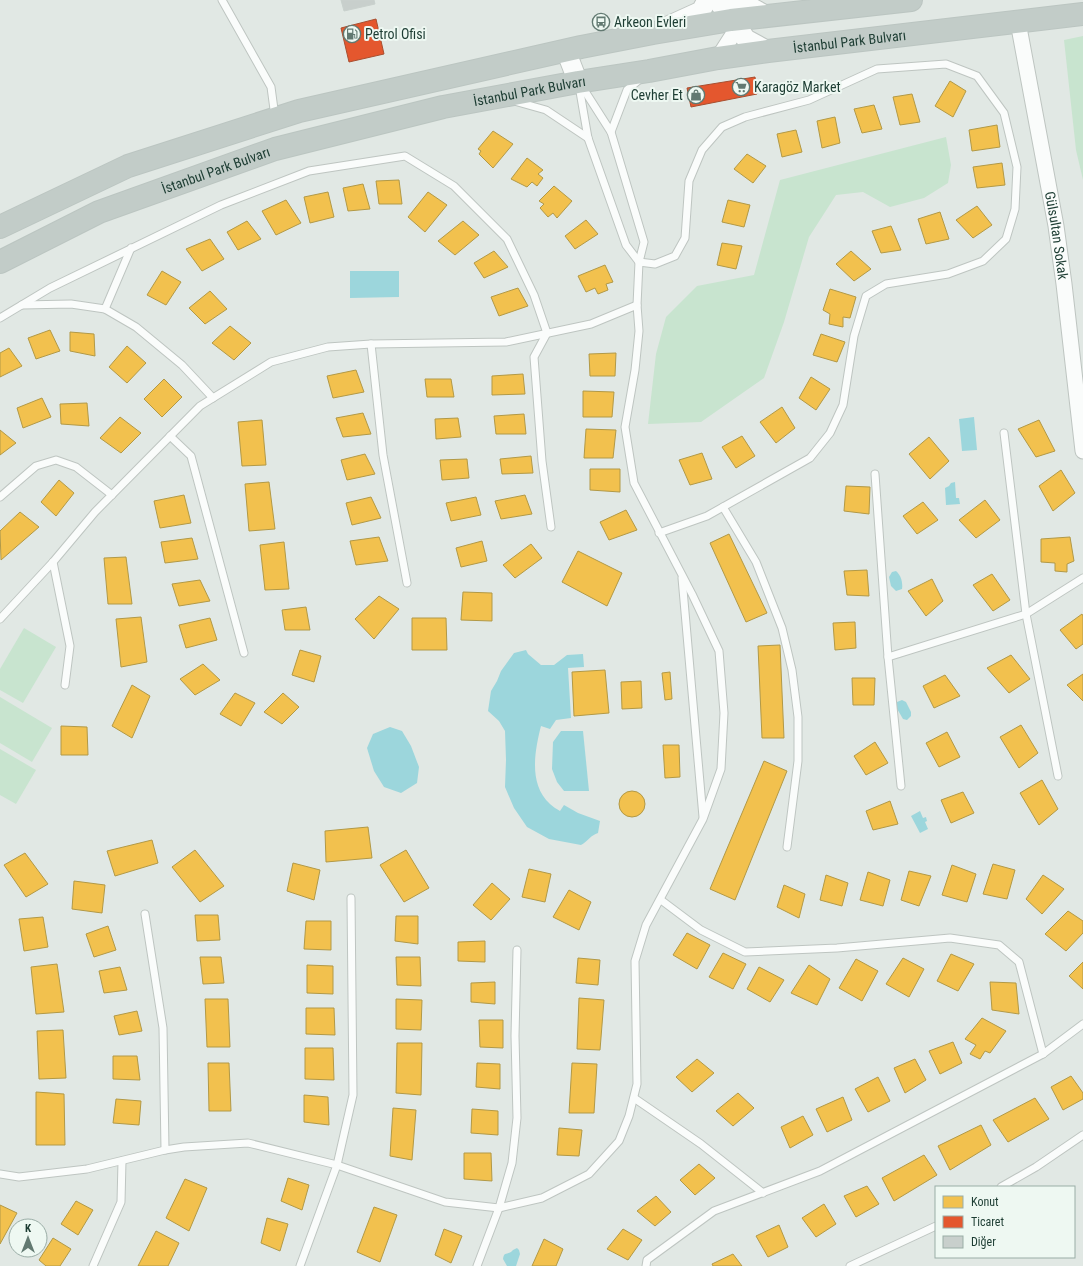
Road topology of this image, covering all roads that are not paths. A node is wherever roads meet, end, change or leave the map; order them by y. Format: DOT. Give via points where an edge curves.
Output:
graph roads {
  1 [pos="222,0"];
  2 [pos="707,0"];
  3 [pos="717,0"];
  4 [pos="911,0"];
  5 [pos="735,13"];
  6 [pos="1083,14"];
  7 [pos="1018,22"];
  8 [pos="653,33"];
  9 [pos="566,51"];
  10 [pos="768,51"];
  11 [pos="718,58"];
  12 [pos="650,71"];
  13 [pos="578,82"];
  14 [pos="500,97"];
  15 [pos="275,119"];
  16 [pos="611,132"];
  17 [pos="588,138"];
  18 [pos="0,227"];
  19 [pos="131,248"];
  20 [pos="0,262"];
  21 [pos="639,262"];
  22 [pos="21,305"];
  23 [pos="637,305"];
  24 [pos="105,309"];
  25 [pos="0,318"];
  26 [pos="547,333"];
  27 [pos="371,344"];
  28 [pos="213,398"];
  29 [pos="1004,433"];
  30 [pos="170,436"];
  31 [pos="1083,451"];
  32 [pos="875,474"];
  33 [pos="112,495"];
  34 [pos="0,497"];
  35 [pos="723,507"];
  36 [pos="551,527"];
  37 [pos="659,533"];
  38 [pos="53,562"];
  39 [pos="682,575"];
  40 [pos="1083,578"];
  41 [pos="407,583"];
  42 [pos="1026,614"];
  43 [pos="0,619"];
  44 [pos="244,653"];
  45 [pos="888,657"];
  46 [pos="65,685"];
  47 [pos="1058,776"];
  48 [pos="901,786"];
  49 [pos="703,819"];
  50 [pos="787,847"];
  51 [pos="351,898"];
  52 [pos="661,900"];
  53 [pos="145,914"];
  54 [pos="517,950"];
  55 [pos="1083,1024"];
  56 [pos="1043,1054"];
  57 [pos="634,1098"];
  58 [pos="1083,1135"];
  59 [pos="166,1150"];
  60 [pos="122,1161"];
  61 [pos="337,1165"];
  62 [pos="0,1174"];
  63 [pos="1003,1186"];
  64 [pos="763,1192"];
  65 [pos="498,1208"];
  66 [pos="935,1226"];
  67 [pos="92,1266"];
  68 [pos="300,1266"];
  69 [pos="477,1266"];
  70 [pos="646,1266"];
  71 [pos="850,1266"];
  1 -- 15 [label="lane" via="271,87"];
  2 -- 8 [label="street" via="701,11"];
  3 -- 5 [label="street"];
  4 -- 5 [label="highway, İstanbul Park Bulvarı" via="767,16"];
  5 -- 8 [label="highway, İstanbul Park Bulvarı"];
  5 -- 10 [label="street" via="746,39"];
  5 -- 11 [label="street" via="734,33"];
  6 -- 7 [label="highway, İstanbul Park Bulvarı"];
  7 -- 10 [label="highway, İstanbul Park Bulvarı"];
  7 -- 31 [label="street, Gülsultan Sokak" via="1056,226"];
  8 -- 9 [label="highway, İstanbul Park Bulvarı"];
  9 -- 13 [label="street"];
  9 -- 15 [label="highway, İstanbul Park Bulvarı" via="299,111"];
  10 -- 11 [label="highway, İstanbul Park Bulvarı"];
  11 -- 12 [label="highway, İstanbul Park Bulvarı"];
  12 -- 13 [label="highway, İstanbul Park Bulvarı"];
  12 -- 16 [label="lane" via="627,90"];
  13 -- 14 [label="highway, İstanbul Park Bulvarı"];
  13 -- 16 [label="lane"];
  13 -- 17 [label="lane"];
  14 -- 17 [label="lane" via="546,110"];
  14 -- 20 [label="highway, İstanbul Park Bulvarı" via="443,107 275,149 98,212"];
  15 -- 18 [label="highway, İstanbul Park Bulvarı" via="128,166"];
  16 -- 21 [label="lane" via="644,242"];
  17 -- 21 [label="lane" via="626,246"];
  19 -- 22 [label="lane"];
  19 -- 24 [label="lane"];
  19 -- 26 [label="lane" via="220,205 309,171 405,156 454,186 507,239 534,295"];
  21 -- 23 [label="lane"];
  21 -- 35 [label="lane" via="655,264 675,256 685,238 689,181 702,150 722,127 745,116 809,100 877,69 946,64 977,76 1004,113 1017,167 1015,209 1006,239 983,261 948,274 886,284 866,296 854,336 843,405 830,433 810,458"];
  22 -- 24 [label="lane" via="70,304"];
  22 -- 25 [label="lane"];
  23 -- 26 [label="lane" via="591,324"];
  23 -- 37 [label="lane" via="639,331 625,427 634,483"];
  24 -- 28 [label="lane" via="136,327 182,365"];
  26 -- 27 [label="lane" via="506,342"];
  26 -- 36 [label="lane" via="534,357 542,461"];
  27 -- 28 [label="lane" via="328,346 271,362"];
  27 -- 41 [label="lane" via="383,455"];
  28 -- 30 [label="lane" via="200,406"];
  29 -- 42 [label="lane"];
  30 -- 33 [label="lane"];
  30 -- 44 [label="lane" via="191,456"];
  32 -- 45 [label="lane"];
  33 -- 34 [label="lane" via="76,468 56,460 36,466"];
  33 -- 38 [label="lane"];
  35 -- 37 [label="lane" via="707,516"];
  35 -- 50 [label="lane" via="756,562 782,628 792,670 798,717 798,761"];
  37 -- 39 [label="lane"];
  38 -- 43 [label="lane"];
  38 -- 46 [label="lane" via="70,646"];
  39 -- 49 [label="lane"];
  39 -- 49 [label="lane" via="719,651 720,659 724,713 721,768"];
  40 -- 42 [label="lane"];
  42 -- 45 [label="lane"];
  42 -- 47 [label="lane"];
  45 -- 48 [label="lane"];
  49 -- 52 [label="lane"];
  51 -- 61 [label="lane" via="353,1095"];
  52 -- 56 [label="lane" via="701,930 745,952 837,948 950,938 999,945 1019,962"];
  52 -- 57 [label="lane" via="646,925 635,961 637,1084"];
  53 -- 59 [label="lane" via="163,1028"];
  54 -- 65 [label="lane" via="517,1118 512,1163"];
  55 -- 56 [label="lane"];
  56 -- 64 [label="lane" via="820,1171"];
  57 -- 64 [label="lane" via="701,1144"];
  57 -- 65 [label="lane" via="619,1141 589,1174 542,1198"];
  58 -- 63 [label="lane"];
  59 -- 60 [label="lane"];
  59 -- 61 [label="lane" via="248,1143"];
  60 -- 62 [label="lane" via="87,1169 26,1176"];
  60 -- 67 [label="lane" via="121,1202"];
  61 -- 65 [label="lane" via="445,1202"];
  61 -- 68 [label="lane"];
  64 -- 70 [label="lane" via="714,1211 647,1260"];
  65 -- 69 [label="lane"];
  66 -- 71 [label="lane"];
}
